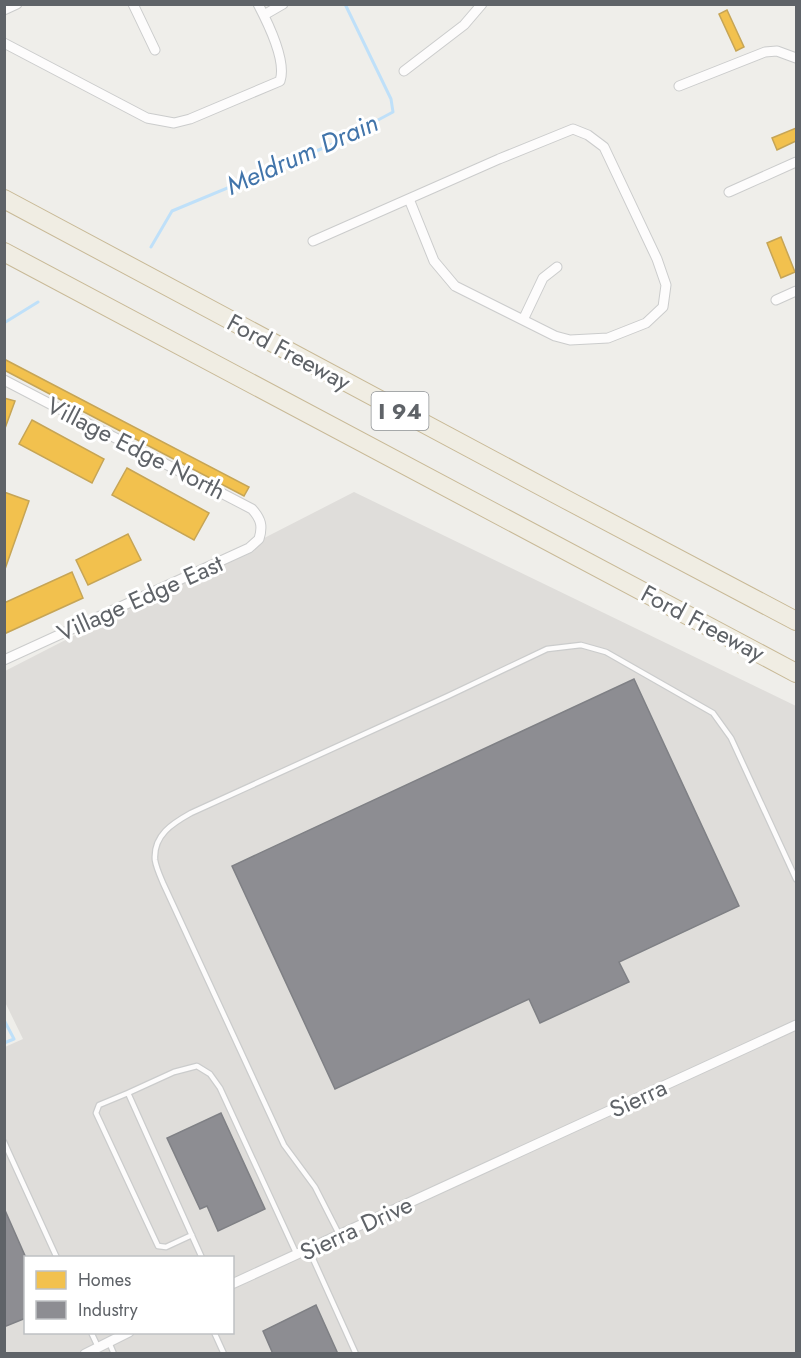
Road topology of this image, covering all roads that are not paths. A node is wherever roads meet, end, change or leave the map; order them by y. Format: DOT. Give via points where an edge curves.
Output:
graph roads {
  1 [pos="17,4"];
  2 [pos="133,4"];
  3 [pos="258,4"];
  4 [pos="282,4"];
  5 [pos="482,4"];
  6 [pos="4,10"];
  7 [pos="264,15"];
  8 [pos="4,43"];
  9 [pos="155,50"];
  10 [pos="796,58"];
  11 [pos="404,71"];
  12 [pos="679,86"];
  13 [pos="796,162"];
  14 [pos="729,192"];
  15 [pos="409,199"];
  16 [pos="4,200"];
  17 [pos="313,241"];
  18 [pos="4,252"];
  19 [pos="557,267"];
  20 [pos="796,291"];
  21 [pos="776,300"];
  22 [pos="523,320"];
  23 [pos="4,380"];
  24 [pos="261,523"];
  25 [pos="796,621"];
  26 [pos="4,660"];
  27 [pos="796,673"];
  28 [pos="796,879"];
  29 [pos="796,1024"];
  30 [pos="128,1093"];
  31 [pos="4,1142"];
  32 [pos="479,1171"];
  33 [pos="192,1235"];
  34 [pos="340,1236"];
  35 [pos="309,1250"];
  36 [pos="297,1255"];
  37 [pos="57,1256"];
  38 [pos="202,1256"];
  39 [pos="234,1283"];
  40 [pos="92,1334"];
  41 [pos="125,1334"];
  42 [pos="215,1334"];
  43 [pos="109,1342"];
  44 [pos="98,1347"];
  45 [pos="85,1353"];
  46 [pos="114,1353"];
  47 [pos="224,1353"];
  48 [pos="356,1353"];
  1 -- 6 [label="street"];
  2 -- 9 [label="street"];
  3 -- 7 [label="street"];
  4 -- 7 [label="street"];
  5 -- 11 [label="street" via="464,25"];
  7 -- 8 [label="street" via="280,58 280,81 174,123 147,118"];
  10 -- 12 [label="street" via="777,51 765,52"];
  13 -- 14 [label="street"];
  15 -- 17 [label="street"];
  15 -- 22 [label="street" via="434,261 455,286"];
  15 -- 22 [label="street" via="573,129 604,147 657,259 666,285 663,307 646,323 608,338 570,340"];
  16 -- 25 [label="highway, Ford Freeway / I 94"];
  18 -- 27 [label="highway, Ford Freeway / I 94"];
  19 -- 22 [label="street" via="543,278"];
  20 -- 21 [label="street"];
  23 -- 24 [label="street, Village Edge North" via="252,509"];
  24 -- 26 [label="street, Village Edge East" via="259,539 249,548"];
  28 -- 34 [label="lane" via="731,738 713,713 606,652 581,645 548,649 170,825 158,840 155,859 163,883 284,1145 315,1187"];
  29 -- 32 [label="street, Sierra"];
  30 -- 33 [label="lane"];
  30 -- 33 [label="lane" via="99,1105 96,1113 158,1246 166,1247"];
  30 -- 36 [label="lane" via="191,1067 197,1066 210,1074"];
  31 -- 37 [label="lane"];
  32 -- 34 [label="street, Sierra Drive"];
  33 -- 38 [label="lane"];
  34 -- 35 [label="street, Sierra Drive"];
  35 -- 36 [label="street, Sierra Drive"];
  35 -- 48 [label="lane"];
  36 -- 39 [label="street, Sierra Drive"];
  40 -- 44 [label="lane"];
  41 -- 43 [label="street"];
  42 -- 47 [label="lane"];
  43 -- 44 [label="street"];
  43 -- 46 [label="lane"];
  44 -- 45 [label="street"];
}
